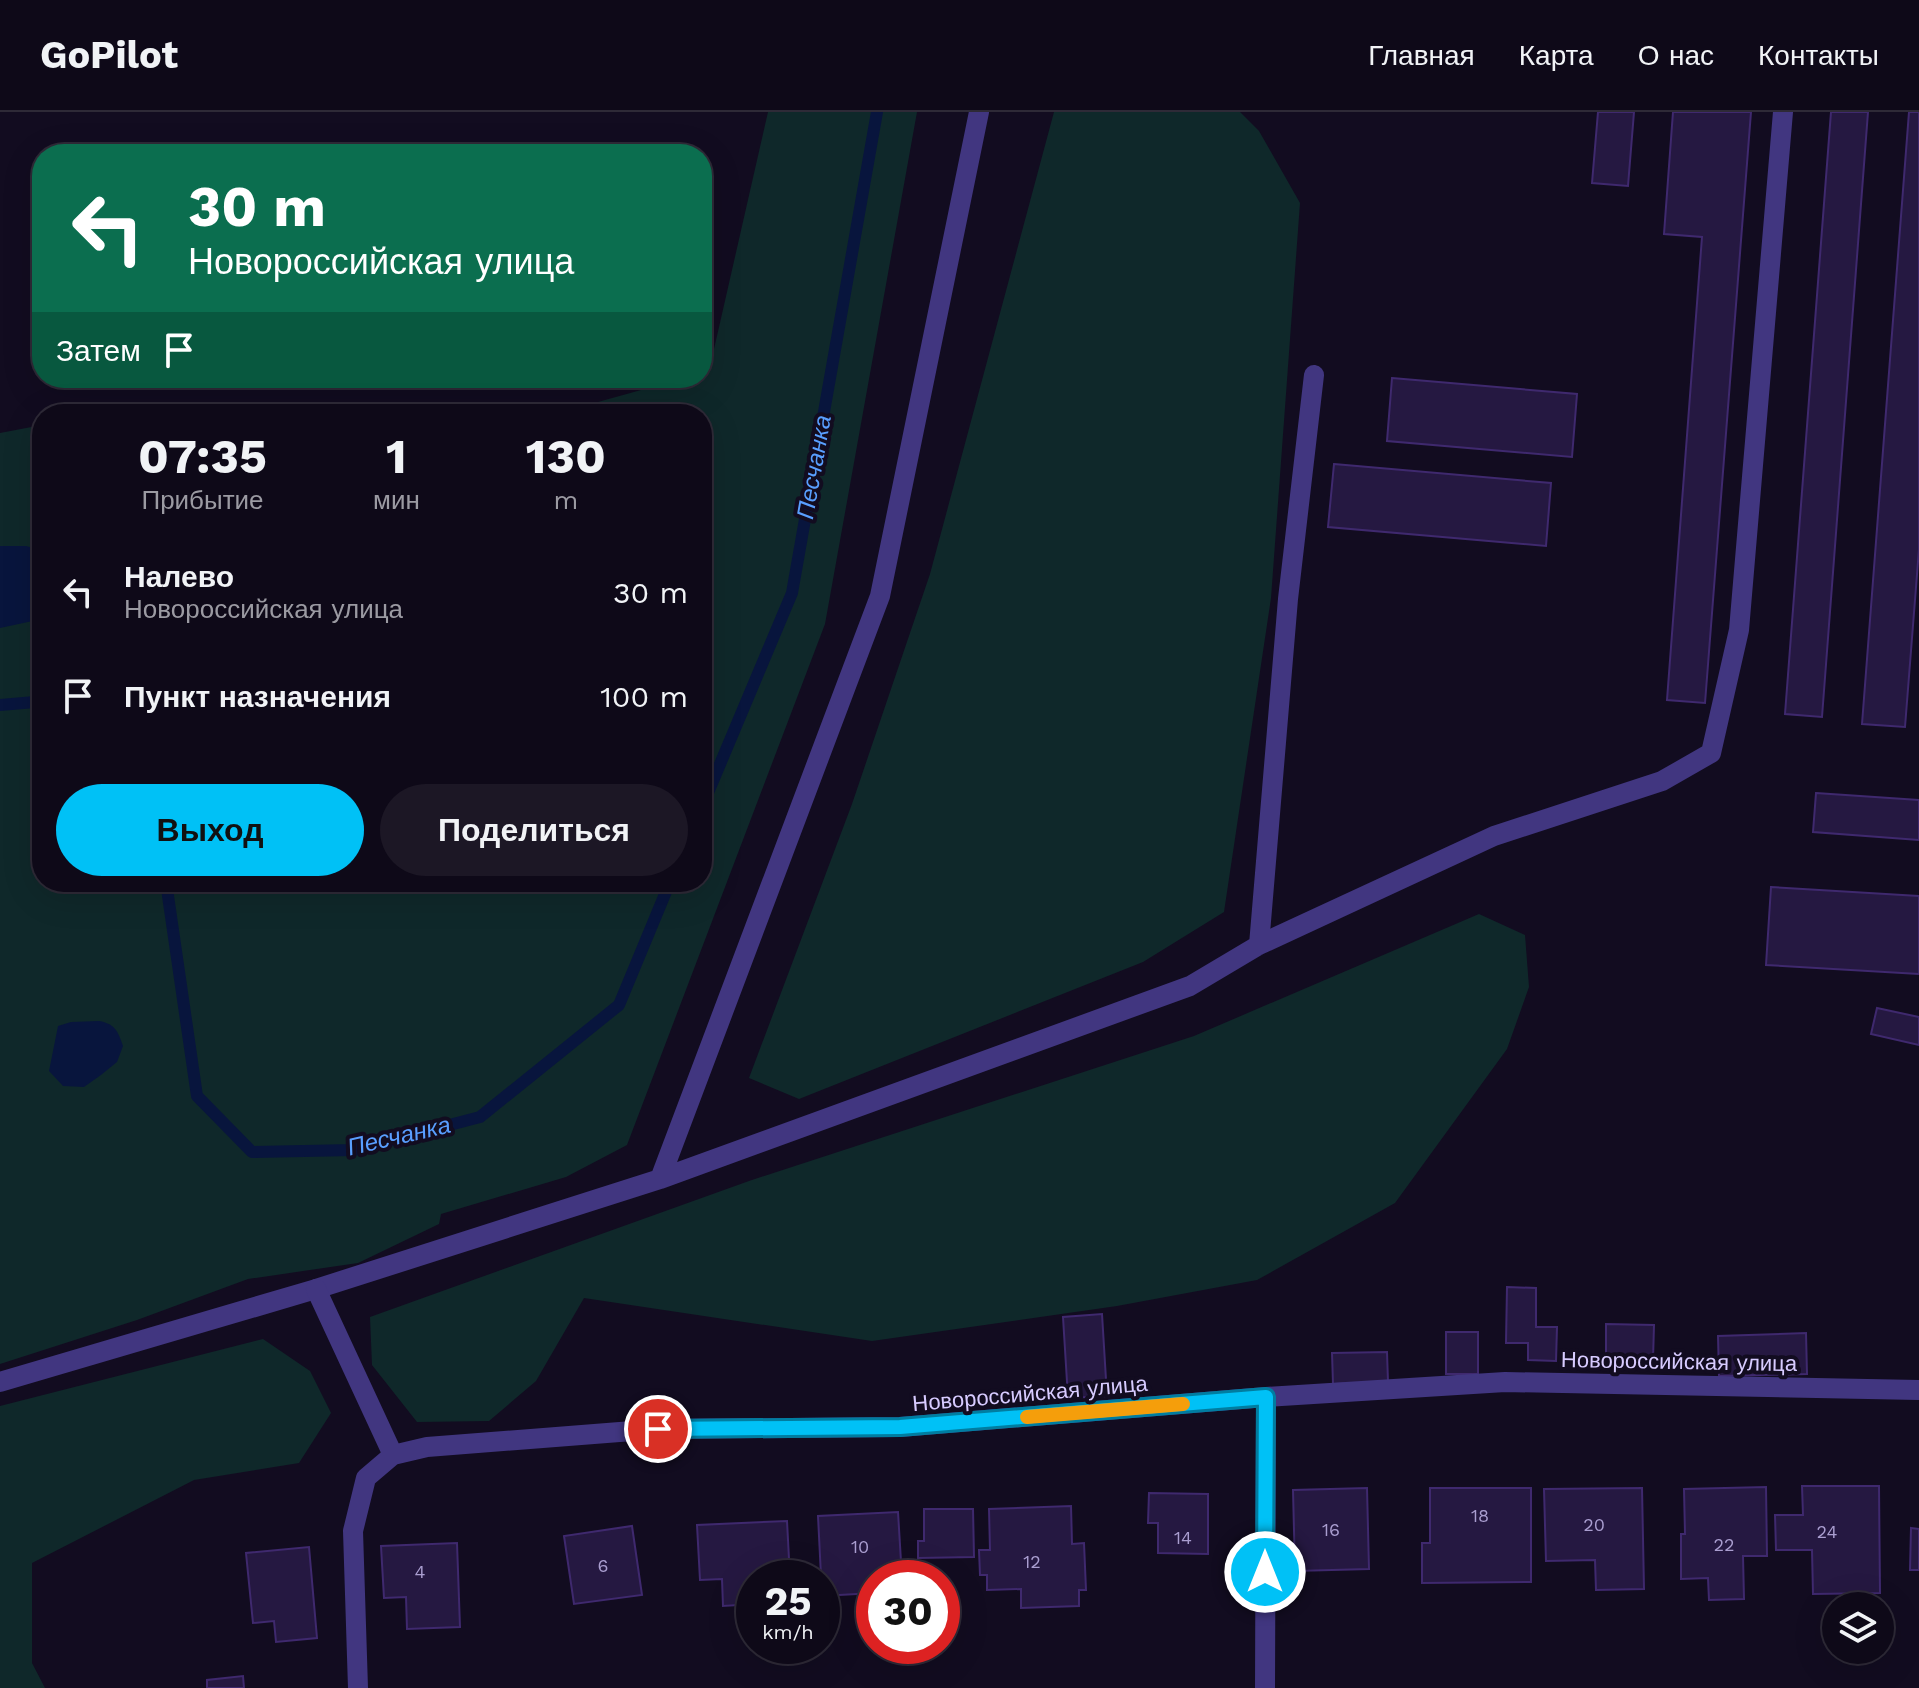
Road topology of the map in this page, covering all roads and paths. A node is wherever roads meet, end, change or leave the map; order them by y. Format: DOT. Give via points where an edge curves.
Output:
graph roads {
  1 [pos="979,112"];
  2 [pos="1783,112"];
  3 [pos="1314,375"];
  4 [pos="1259,945"];
  5 [pos="660,1179"];
  6 [pos="316,1289"];
  7 [pos="0,1382"];
  8 [pos="1919,1390"];
  9 [pos="1266,1397"];
  10 [pos="393,1455"];
  11 [pos="358,1688"];
  12 [pos="1265,1688"];
  1 -- 5 [label="street" via="880,596"];
  2 -- 4 [label="street" via="1739,630 1711,753 1662,781 1494,836"];
  3 -- 4 [label="street" via="1288,599"];
  4 -- 5 [label="street" via="1190,986"];
  5 -- 6 [label="street"];
  6 -- 7 [label="street"];
  6 -- 10 [label="street"];
  8 -- 9 [label="street, Новороссийская улица" via="1505,1382"];
  9 -- 10 [label="street, Новороссийская улица" via="900,1427 658,1429 427,1447"];
  9 -- 12 [label="street"];
  10 -- 11 [label="street" via="366,1478 353,1531"];
}
